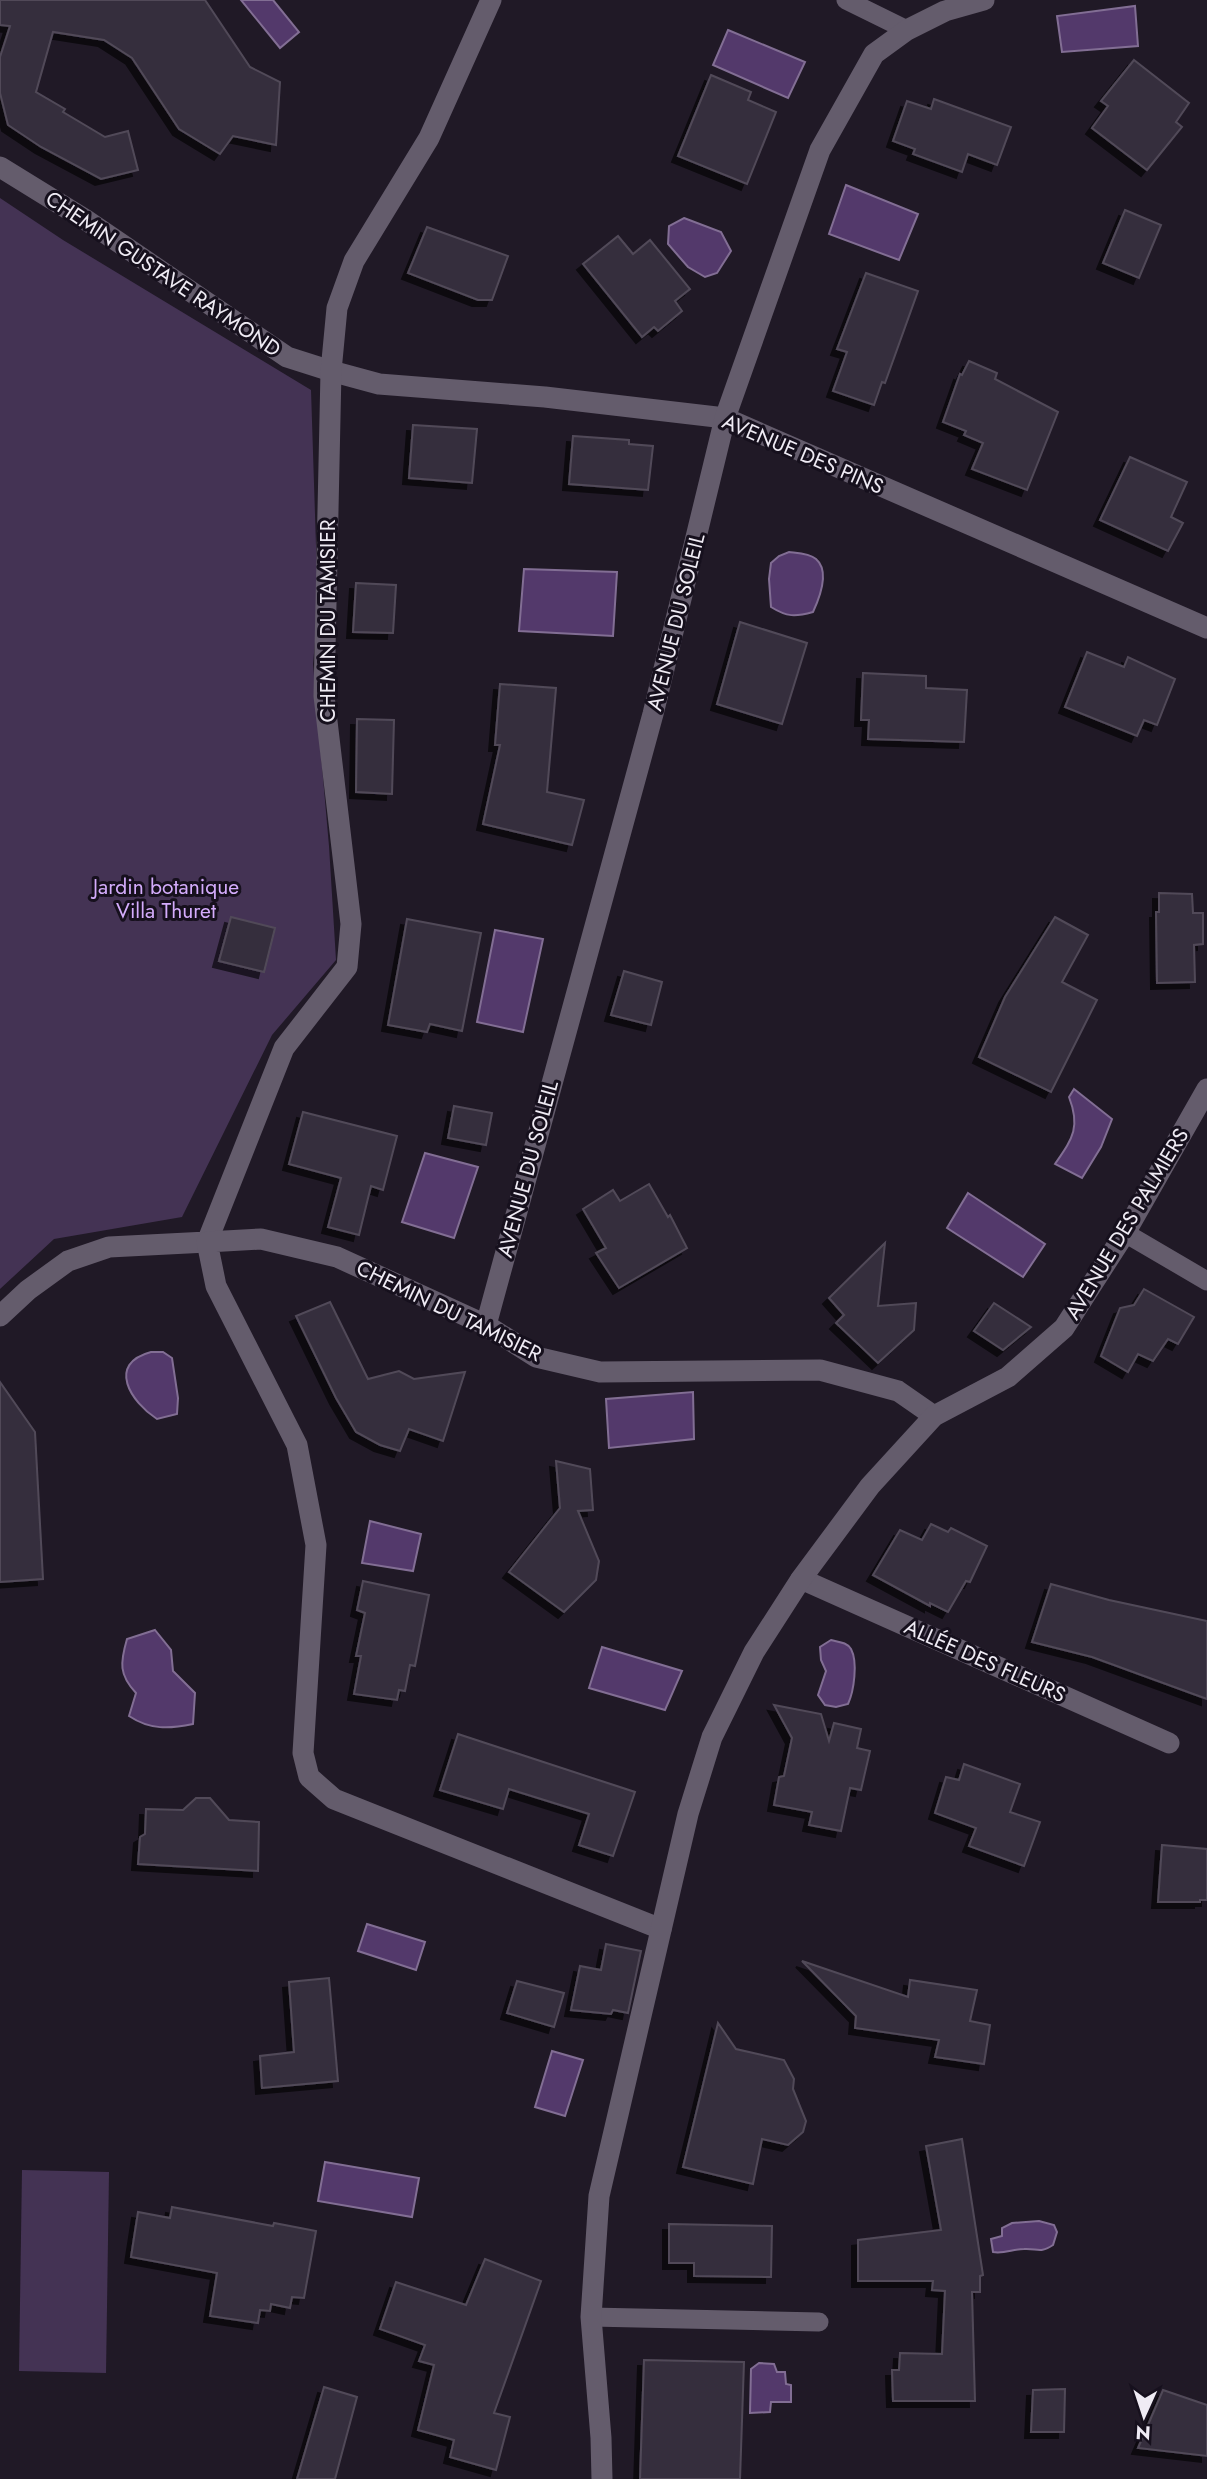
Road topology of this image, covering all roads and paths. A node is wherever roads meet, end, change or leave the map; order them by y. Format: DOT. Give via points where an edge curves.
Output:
graph roads {
  1 [pos="491,0"];
  2 [pos="846,0"];
  3 [pos="984,0"];
  4 [pos="907,30"];
  5 [pos="0,167"];
  6 [pos="331,371"];
  7 [pos="725,418"];
  8 [pos="1207,628"];
  9 [pos="1207,1089"];
  10 [pos="1125,1233"];
  11 [pos="207,1242"];
  12 [pos="1207,1281"];
  13 [pos="0,1317"];
  14 [pos="486,1325"];
  15 [pos="934,1416"];
  16 [pos="801,1578"];
  17 [pos="1169,1743"];
  18 [pos="661,1930"];
  19 [pos="591,2317"];
  20 [pos="819,2322"];
  21 [pos="602,2479"];
  1 -- 6 [label="street, CHEMIN DU TAMISIER" via="429,138 354,261 337,308"];
  2 -- 4 [label="lane"];
  3 -- 4 [label="street, AVENUE DU SOLEIL" via="945,11"];
  4 -- 7 [label="street, AVENUE DU SOLEIL" via="874,54 820,150"];
  5 -- 6 [label="street, CHEMIN GUSTAVE RAYMOND" via="287,356"];
  6 -- 7 [label="street, AVENUE DES PINS" via="379,384"];
  6 -- 11 [label="street, CHEMIN DU TAMISIER" via="324,696 351,924 347,967 284,1048"];
  7 -- 8 [label="street, AVENUE DES PINS"];
  7 -- 14 [label="street, AVENUE DU SOLEIL" via="653,714"];
  9 -- 10 [label="street, AVENUE DES PALMIERS"];
  10 -- 12 [label="lane"];
  10 -- 15 [label="street, AVENUE DES PALMIERS" via="1064,1328 1008,1377"];
  11 -- 13 [label="street, CHEMIN DU TAMISIER" via="108,1247 68,1261"];
  11 -- 14 [label="street, CHEMIN DU TAMISIER" via="261,1239 337,1257"];
  11 -- 18 [label="street" via="216,1286 297,1445 316,1545 303,1753 309,1777 334,1799"];
  14 -- 15 [label="street, CHEMIN DU TAMISIER" via="536,1357 600,1372 820,1370 898,1391"];
  15 -- 16 [label="street, AVENUE DES PALMIERS" via="870,1486"];
  16 -- 17 [label="street, ALLÉE DES FLEURS"];
  16 -- 18 [label="street, AVENUE DES PALMIERS" via="754,1652 712,1737 688,1814"];
  18 -- 19 [label="street, AVENUE DES PALMIERS" via="599,2196"];
  19 -- 20 [label="lane"];
  19 -- 21 [label="street, AVENUE DES PALMIERS"];
}
